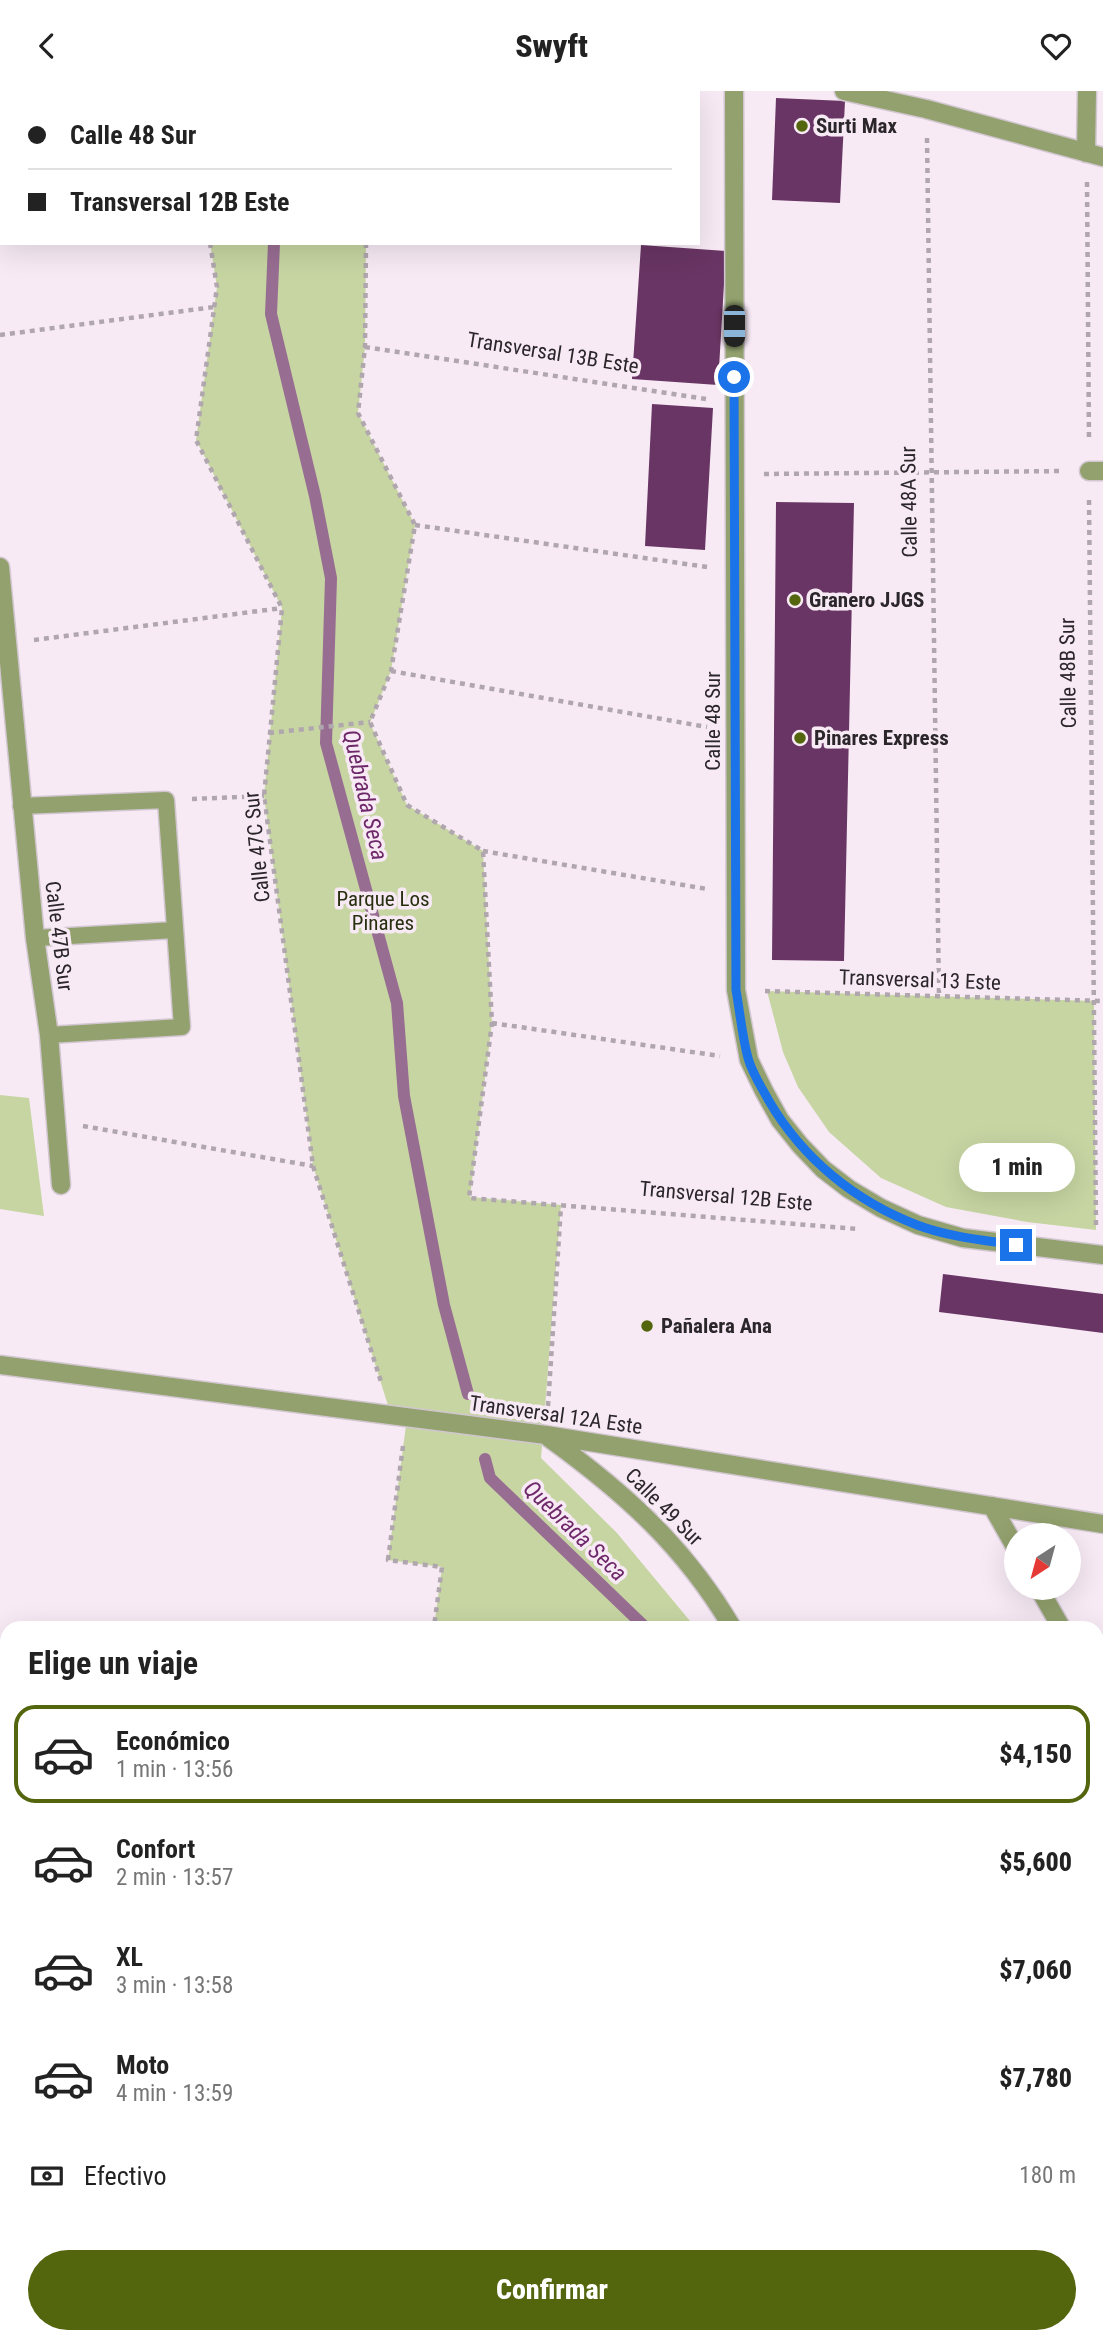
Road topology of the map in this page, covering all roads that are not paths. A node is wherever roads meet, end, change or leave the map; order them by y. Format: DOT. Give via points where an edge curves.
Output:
graph roads {
  1 [pos="734,91"];
  2 [pos="844,91"];
  3 [pos="1087,91"];
  4 [pos="927,100"];
  5 [pos="1095,155"];
  6 [pos="0,567"];
  7 [pos="21,806"];
  8 [pos="175,930"];
  9 [pos="35,938"];
  10 [pos="49,1035"];
  11 [pos="61,1185"];
  12 [pos="1099,1255"];
  13 [pos="0,1365"];
  14 [pos="546,1435"];
  15 [pos="992,1506"];
  16 [pos="1103,1524"];
  17 [pos="1004,1527"];
  18 [pos="1045,1600"];
  19 [pos="728,1621"];
  20 [pos="1058,1621"];
  1 -- 12 [label="street, Calle 48 Sur" via="736,990 748,1060 780,1120 800,1145 849,1189 881,1208 963,1238"];
  2 -- 4 [label="street"];
  3 -- 5 [label="street"];
  4 -- 5 [label="street"];
  6 -- 7 [label="street, Calle 47B Sur"];
  7 -- 8 [label="lane" via="166,800"];
  7 -- 9 [label="street, Calle 47B Sur"];
  8 -- 9 [label="lane"];
  8 -- 10 [label="lane" via="182,1027"];
  9 -- 10 [label="street, Calle 47B Sur"];
  10 -- 11 [label="street, Calle 47B Sur"];
  13 -- 14 [label="street, Transversal 12A Este"];
  14 -- 15 [label="street, Transversal 12A Este"];
  14 -- 19 [label="street, Calle 49 Sur" via="651,1521 685,1557"];
  15 -- 16 [label="street, Transversal 12A Este"];
  15 -- 17 [label="street"];
  18 -- 20 [label="street"];
}
